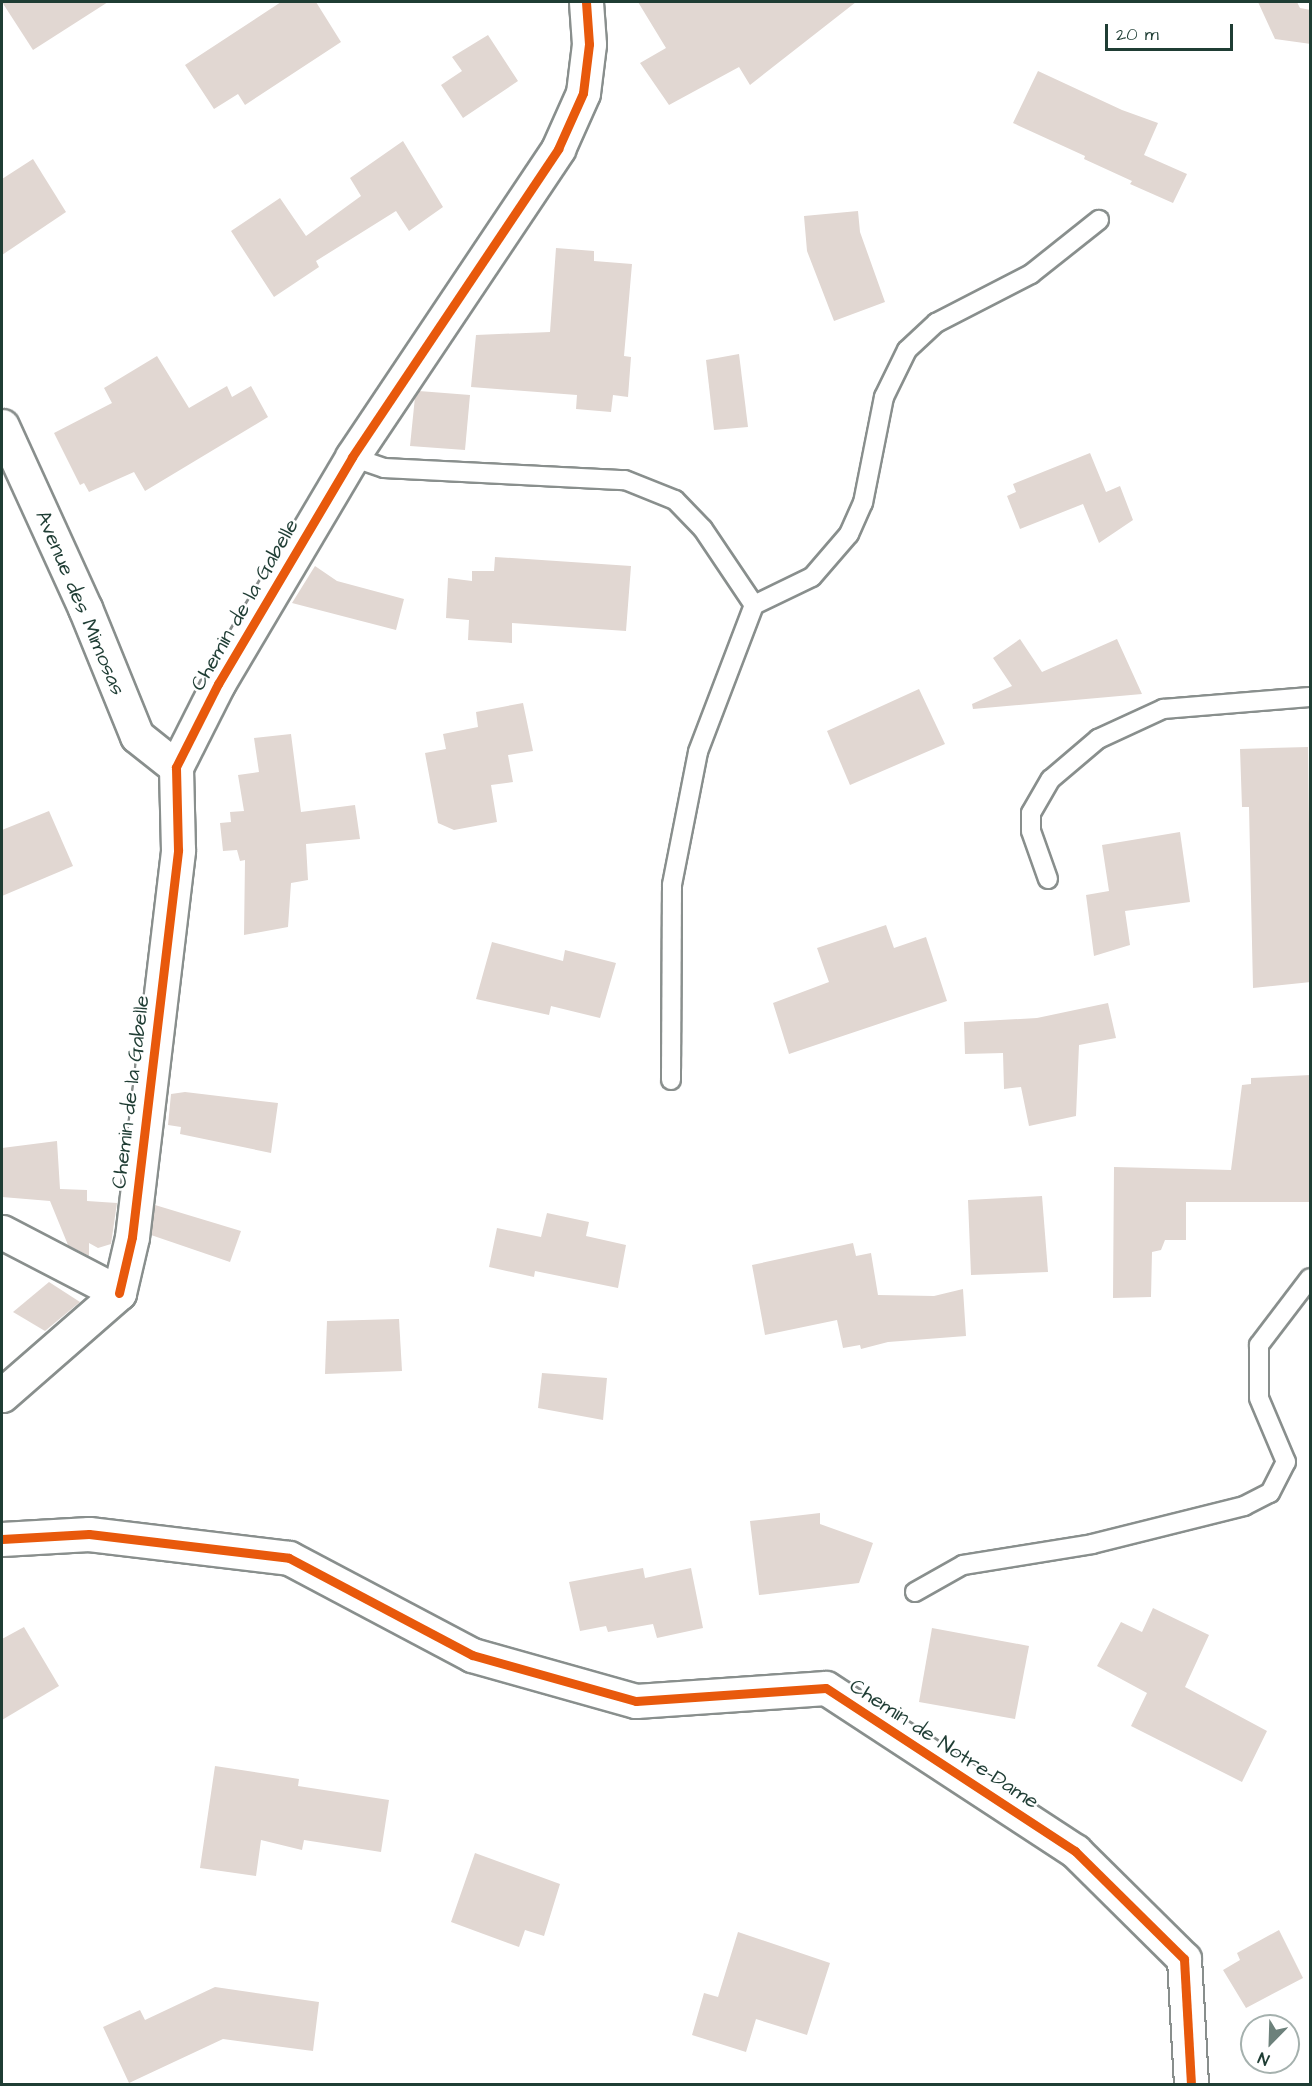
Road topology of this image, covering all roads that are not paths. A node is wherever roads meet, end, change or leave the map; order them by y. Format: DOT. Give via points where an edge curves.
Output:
graph roads {
  1 [pos="586,2"];
  2 [pos="1099,220"];
  3 [pos="2,426"];
  4 [pos="352,456"];
  5 [pos="754,604"];
  6 [pos="1311,697"];
  7 [pos="176,767"];
  8 [pos="1048,879"];
  9 [pos="670,1080"];
  10 [pos="2,1232"];
  11 [pos="1311,1278"];
  12 [pos="119,1293"];
  13 [pos="2,1395"];
  14 [pos="2,1539"];
  15 [pos="915,1592"];
  16 [pos="1191,2085"];
  1 -- 4 [label="street, Chemin de la Gabelle" via="589,44 583,93 558,149"];
  2 -- 5 [label="lane" via="1031,274 936,323 907,350 884,397 863,503 849,534 812,577"];
  3 -- 7 [label="street, Avenue des Mimosas" via="85,608 137,736"];
  4 -- 5 [label="lane" via="384,468 625,480 675,500 703,529"];
  4 -- 7 [label="street, Chemin de la Gabelle" via="218,684"];
  5 -- 9 [label="lane" via="698,752 672,885"];
  6 -- 8 [label="lane" via="1163,709 1098,739 1051,780 1031,813 1031,831"];
  7 -- 12 [label="street, Chemin de la Gabelle" via="178,850 132,1237"];
  10 -- 12 [label="street"];
  11 -- 15 [label="lane" via="1259,1345 1259,1398 1286,1462 1270,1493 1244,1506 1092,1544 963,1566"];
  12 -- 13 [label="street"];
  14 -- 16 [label="street, Chemin de Notre-Dame" via="89,1534 289,1558 472,1655 636,1701 826,1688 1075,1851 1184,1959"];
}
